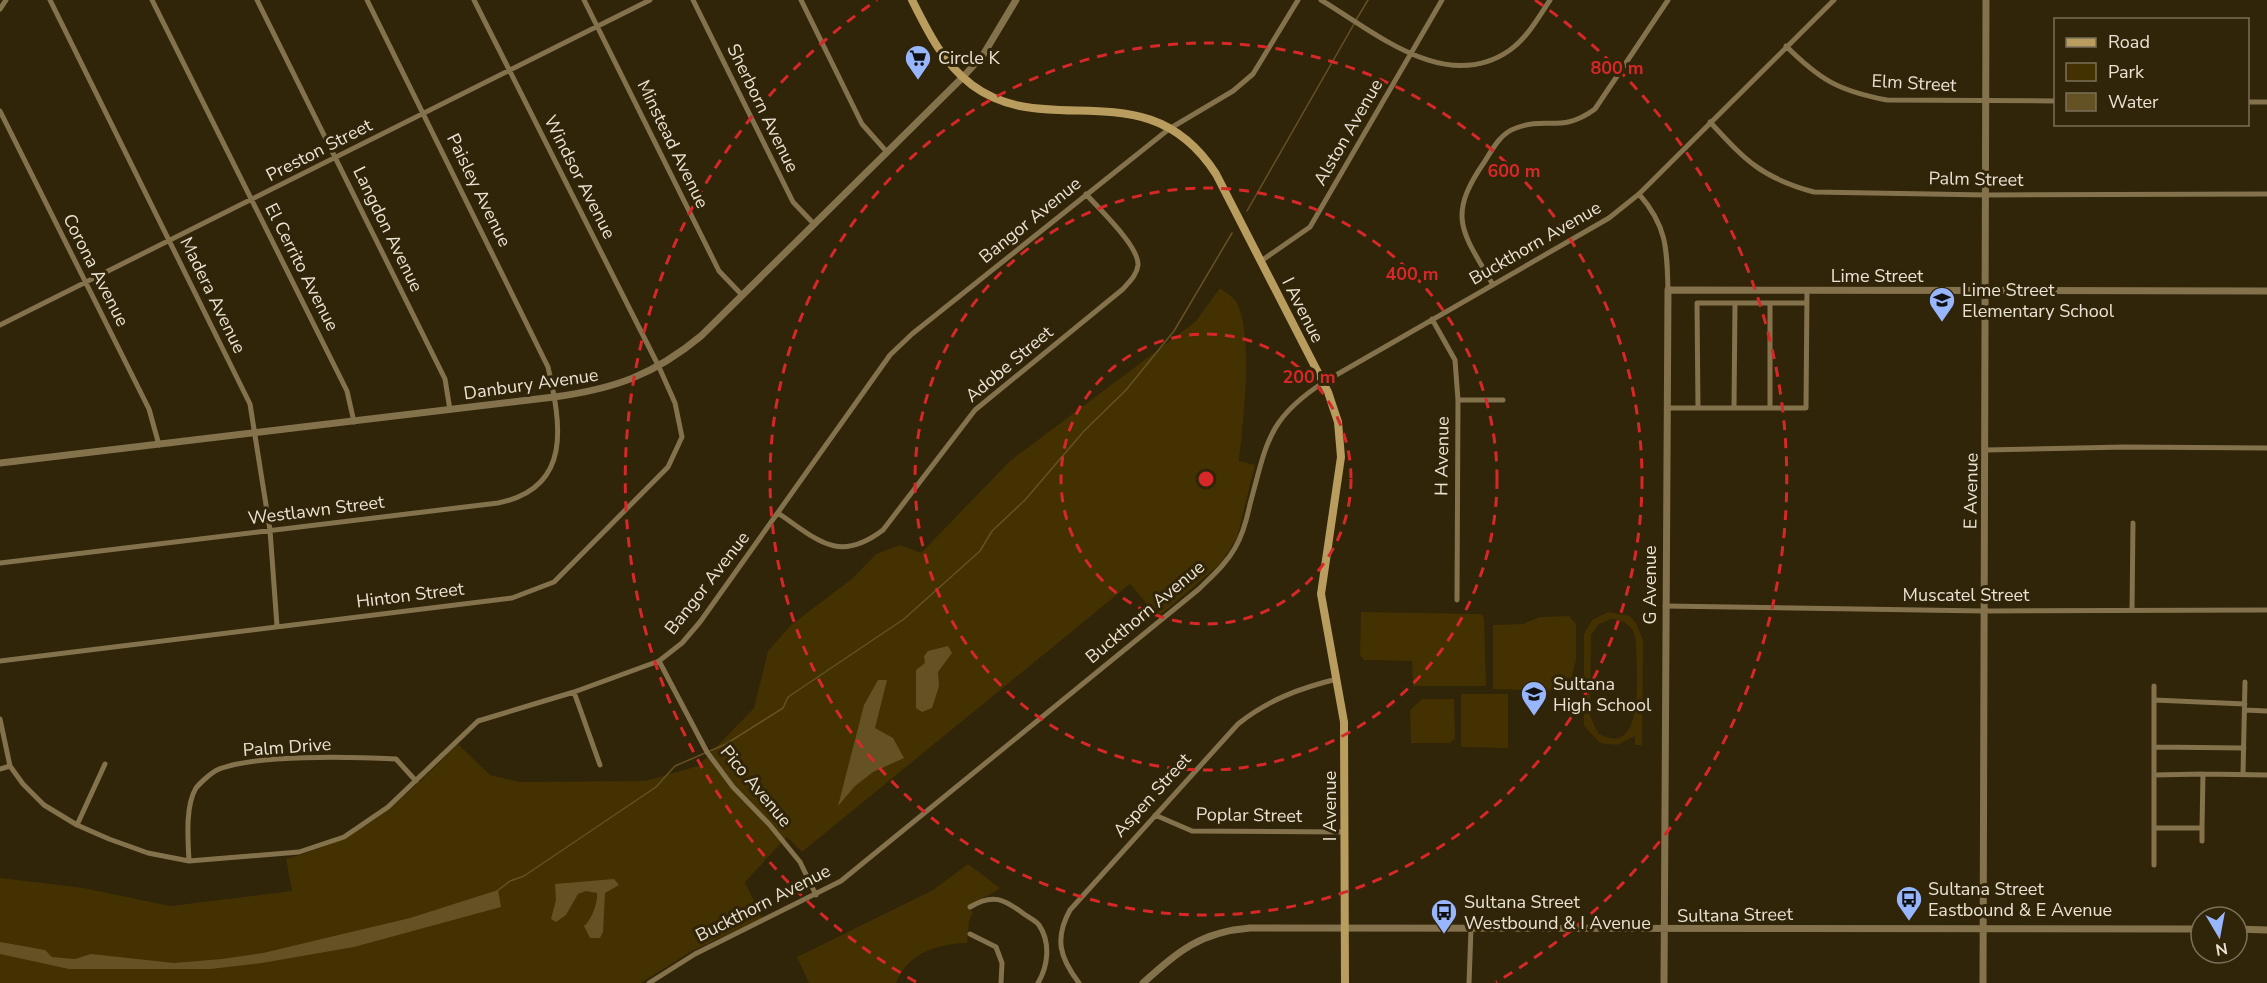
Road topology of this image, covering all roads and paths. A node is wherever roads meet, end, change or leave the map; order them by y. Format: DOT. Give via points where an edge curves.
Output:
graph roads {
  1 [pos="6,0"];
  2 [pos="50,0"];
  3 [pos="152,0"];
  4 [pos="257,0"];
  5 [pos="367,0"];
  6 [pos="474,0"];
  7 [pos="584,0"];
  8 [pos="650,0"];
  9 [pos="693,0"];
  10 [pos="801,0"];
  11 [pos="912,0"];
  12 [pos="1016,0"];
  13 [pos="1298,0"];
  14 [pos="1321,0"];
  15 [pos="1442,0"];
  16 [pos="1550,0"];
  17 [pos="1668,0"];
  18 [pos="1834,0"];
  19 [pos="1986,0"];
  20 [pos="0,9"];
  21 [pos="597,26"];
  22 [pos="1786,46"];
  23 [pos="1411,54"];
  24 [pos="509,71"];
  25 [pos="963,77"];
  26 [pos="1987,101"];
  27 [pos="2054,101"];
  28 [pos="2249,102"];
  29 [pos="2267,102"];
  30 [pos="0,111"];
  31 [pos="425,113"];
  32 [pos="1710,122"];
  33 [pos="1169,129"];
  34 [pos="886,151"];
  35 [pos="337,158"];
  36 [pos="1086,194"];
  37 [pos="1640,194"];
  38 [pos="2267,194"];
  39 [pos="1987,195"];
  40 [pos="252,201"];
  41 [pos="814,224"];
  42 [pos="169,240"];
  43 [pos="1261,261"];
  44 [pos="86,283"];
  45 [pos="1493,285"];
  46 [pos="1668,290"];
  47 [pos="1807,290"];
  48 [pos="1985,291"];
  49 [pos="2267,291"];
  50 [pos="742,296"];
  51 [pos="1735,303"];
  52 [pos="1770,303"];
  53 [pos="1807,303"];
  54 [pos="1432,319"];
  55 [pos="1,322"];
  56 [pos="659,367"];
  57 [pos="1324,382"];
  58 [pos="554,397"];
  59 [pos="1458,400"];
  60 [pos="1503,400"];
  61 [pos="1667,408"];
  62 [pos="1698,408"];
  63 [pos="1734,408"];
  64 [pos="1770,408"];
  65 [pos="450,410"];
  66 [pos="354,422"];
  67 [pos="256,433"];
  68 [pos="159,446"];
  69 [pos="2267,448"];
  70 [pos="1986,450"];
  71 [pos="0,463"];
  72 [pos="778,513"];
  73 [pos="2133,523"];
  74 [pos="270,530"];
  75 [pos="0,563"];
  76 [pos="1457,600"];
  77 [pos="1665,606"];
  78 [pos="2132,609"];
  79 [pos="2267,610"];
  80 [pos="1984,611"];
  81 [pos="277,626"];
  82 [pos="659,660"];
  83 [pos="0,661"];
  84 [pos="1337,680"];
  85 [pos="2245,682"];
  86 [pos="2154,686"];
  87 [pos="574,692"];
  88 [pos="2154,700"];
  89 [pos="2245,707"];
  90 [pos="2267,711"];
  91 [pos="0,720"];
  92 [pos="2154,747"];
  93 [pos="2244,748"];
  94 [pos="105,764"];
  95 [pos="600,765"];
  96 [pos="10,766"];
  97 [pos="0,769"];
  98 [pos="2203,774"];
  99 [pos="2243,774"];
  100 [pos="2154,775"];
  101 [pos="2267,775"];
  102 [pos="416,781"];
  103 [pos="1155,815"];
  104 [pos="77,825"];
  105 [pos="2154,828"];
  106 [pos="2202,828"];
  107 [pos="1345,832"];
  108 [pos="2202,841"];
  109 [pos="189,861"];
  110 [pos="2154,864"];
  111 [pos="816,895"];
  112 [pos="970,907"];
  113 [pos="1983,928"];
  114 [pos="1345,929"];
  115 [pos="1471,929"];
  116 [pos="2189,929"];
  117 [pos="2249,929"];
  118 [pos="1665,930"];
  119 [pos="2267,930"];
  120 [pos="970,934"];
  121 [pos="649,983"];
  122 [pos="1001,983"];
  123 [pos="1038,983"];
  124 [pos="1079,983"];
  125 [pos="1143,983"];
  126 [pos="1345,983"];
  127 [pos="1469,983"];
  128 [pos="1664,983"];
  129 [pos="1983,983"];
  1 -- 20 [label="street"];
  2 -- 42 [label="street, Madera Avenue"];
  3 -- 40 [label="street, El Cerrito Avenue"];
  4 -- 35 [label="street, Langdon Avenue"];
  5 -- 31 [label="street, Paisley Avenue"];
  6 -- 24 [label="street, Windsor Avenue"];
  7 -- 21 [label="street, Minstead Avenue"];
  8 -- 21 [label="street, Preston Street"];
  9 -- 41 [label="street, Sherborn Avenue" via="793,202"];
  10 -- 34 [label="street" via="862,124"];
  11 -- 25 [label="main road, I Avenue" via="936,47"];
  12 -- 25 [label="street, Danbury Avenue" via="983,55"];
  13 -- 33 [label="street, Bangor Avenue" via="1253,74 1233,91"];
  14 -- 23 [label="street"];
  15 -- 23 [label="street, Alston Avenue"];
  16 -- 23 [label="street" via="1528,33 1510,50 1490,61 1467,66 1441,65"];
  17 -- 45 [label="street" via="1595,109 1580,121 1515,128 1499,140 1470,182 1460,212 1465,236"];
  18 -- 22 [label="street, Buckthorn Avenue"];
  19 -- 26 [label="street, E Avenue"];
  21 -- 24 [label="street, Preston Street"];
  21 -- 50 [label="street, Minstead Avenue" via="720,271"];
  22 -- 26 [label="street, Elm Street" via="1813,73 1863,96 1887,100"];
  22 -- 32 [label="street, Buckthorn Avenue"];
  23 -- 43 [label="street, Alston Avenue" via="1310,227"];
  24 -- 31 [label="street, Preston Street"];
  24 -- 56 [label="street, Windsor Avenue"];
  25 -- 33 [label="main road, I Avenue" via="987,94 1012,103 1118,111 1142,116"];
  25 -- 34 [label="street, Danbury Avenue"];
  26 -- 27 [label="street, Elm Street"];
  26 -- 39 [label="street, E Avenue"];
  28 -- 29 [label="street"];
  30 -- 44 [label="street, Corona Avenue"];
  31 -- 35 [label="street, Preston Street"];
  31 -- 58 [label="street, Paisley Avenue" via="548,367"];
  32 -- 37 [label="street, Buckthorn Avenue"];
  32 -- 39 [label="street, Palm Street" via="1744,158 1765,175 1787,185 1814,192"];
  33 -- 36 [label="street, Bangor Avenue"];
  33 -- 43 [label="main road, I Avenue" via="1209,164"];
  34 -- 41 [label="street, Danbury Avenue"];
  35 -- 40 [label="street, Preston Street"];
  35 -- 65 [label="street, Langdon Avenue" via="445,379"];
  36 -- 72 [label="street, Bangor Avenue" via="890,355"];
  36 -- 72 [label="street, Adobe Street" via="1133,249 1138,265 1123,289 975,410 883,530 865,544 837,547 820,541"];
  37 -- 45 [label="street, Buckthorn Avenue" via="1609,218"];
  37 -- 46 [label="street, G Avenue" via="1662,228"];
  38 -- 39 [label="street, Palm Street"];
  39 -- 48 [label="street, E Avenue"];
  40 -- 42 [label="street, Preston Street"];
  40 -- 66 [label="street, El Cerrito Avenue" via="347,391"];
  41 -- 50 [label="street, Danbury Avenue"];
  42 -- 44 [label="street, Preston Street"];
  42 -- 67 [label="street, Madera Avenue" via="250,404"];
  43 -- 57 [label="main road, I Avenue"];
  44 -- 55 [label="street, Preston Street"];
  44 -- 68 [label="street, Corona Avenue" via="149,409"];
  45 -- 54 [label="street, Buckthorn Avenue"];
  46 -- 47 [label="street, Lime Street"];
  46 -- 61 [label="street, G Avenue"];
  47 -- 48 [label="street, Lime Street"];
  47 -- 53 [label="street"];
  48 -- 49 [label="street, Lime Street"];
  48 -- 70 [label="street, E Avenue"];
  50 -- 56 [label="street, Danbury Avenue" via="701,336"];
  51 -- 52 [label="street"];
  51 -- 62 [label="street" via="1697,303"];
  51 -- 63 [label="street"];
  52 -- 53 [label="street"];
  52 -- 64 [label="street"];
  53 -- 64 [label="street" via="1806,408"];
  54 -- 57 [label="street, Buckthorn Avenue"];
  54 -- 59 [label="street, H Avenue" via="1455,360"];
  56 -- 58 [label="street, Danbury Avenue" via="614,387"];
  56 -- 81 [label="street, Hinton Street" via="675,403 682,437 668,467 554,582 512,598"];
  57 -- 84 [label="main road, I Avenue" via="1341,443 1321,594"];
  57 -- 111 [label="street, Buckthorn Avenue" via="1292,405 1275,427 1264,452 1241,536 1219,569 869,859"];
  58 -- 65 [label="street, Danbury Avenue"];
  58 -- 74 [label="street, Westlawn Street" via="559,432 556,456 549,473 524,495 498,503"];
  59 -- 60 [label="street"];
  59 -- 76 [label="street, H Avenue"];
  61 -- 62 [label="street"];
  61 -- 77 [label="street, G Avenue"];
  62 -- 63 [label="street"];
  63 -- 64 [label="street"];
  65 -- 66 [label="street, Danbury Avenue"];
  66 -- 67 [label="street, Danbury Avenue"];
  67 -- 68 [label="street, Danbury Avenue"];
  67 -- 74 [label="street, Madera Avenue"];
  68 -- 71 [label="street, Danbury Avenue"];
  69 -- 70 [label="street"];
  70 -- 80 [label="street, E Avenue"];
  72 -- 82 [label="street, Bangor Avenue" via="700,622 682,643"];
  73 -- 78 [label="street"];
  74 -- 75 [label="street, Westlawn Street"];
  74 -- 81 [label="street, Madera Avenue"];
  77 -- 80 [label="street, Muscatel Street"];
  77 -- 118 [label="street, G Avenue"];
  78 -- 79 [label="street, Muscatel Street"];
  78 -- 80 [label="street, Muscatel Street"];
  80 -- 113 [label="street, E Avenue"];
  81 -- 83 [label="street, Hinton Street"];
  82 -- 87 [label="street, Bangor Avenue"];
  82 -- 111 [label="street, Pico Avenue" via="707,752 800,862"];
  84 -- 103 [label="street, Aspen Street" via="1301,689 1255,710 1217,744"];
  84 -- 107 [label="main road, I Avenue" via="1345,738"];
  85 -- 89 [label="street"];
  86 -- 88 [label="street"];
  87 -- 95 [label="street"];
  87 -- 102 [label="street, Bangor Avenue" via="478,721"];
  88 -- 89 [label="street"];
  88 -- 92 [label="street"];
  89 -- 90 [label="street"];
  89 -- 93 [label="street"];
  91 -- 96 [label="street, Bangor Avenue"];
  92 -- 93 [label="street"];
  92 -- 100 [label="street"];
  93 -- 99 [label="street"];
  94 -- 104 [label="street"];
  96 -- 97 [label="street"];
  96 -- 104 [label="street, Bangor Avenue" via="44,805"];
  98 -- 99 [label="street"];
  98 -- 100 [label="street"];
  98 -- 106 [label="street"];
  99 -- 101 [label="street"];
  100 -- 105 [label="street"];
  102 -- 109 [label="street, Bangor Avenue" via="388,807 344,837 299,852"];
  102 -- 109 [label="street, Palm Drive" via="396,759 250,762 216,771 196,789 187,823"];
  103 -- 107 [label="street, Poplar Street" via="1192,831"];
  103 -- 124 [label="street, Aspen Street" via="1070,910 1061,926 1065,963"];
  104 -- 109 [label="street, Bangor Avenue" via="148,853"];
  105 -- 106 [label="street"];
  105 -- 110 [label="street"];
  106 -- 108 [label="street"];
  107 -- 114 [label="main road, I Avenue"];
  111 -- 121 [label="street, Buckthorn Avenue" via="695,954"];
  112 -- 123 [label="street" via="983,899 997,899 1010,903 1039,925 1047,957"];
  113 -- 116 [label="street, Sultana Street"];
  113 -- 118 [label="street, Sultana Street"];
  113 -- 129 [label="street, E Avenue"];
  114 -- 115 [label="street, Sultana Street"];
  114 -- 125 [label="street, Sultana Street" via="1250,928 1212,934 1188,945"];
  114 -- 126 [label="main road, I Avenue"];
  115 -- 118 [label="street, Sultana Street"];
  115 -- 127 [label="street"];
  117 -- 119 [label="street"];
  118 -- 128 [label="street, G Avenue"];
  120 -- 122 [label="street" via="996,947 1002,963"];
}
